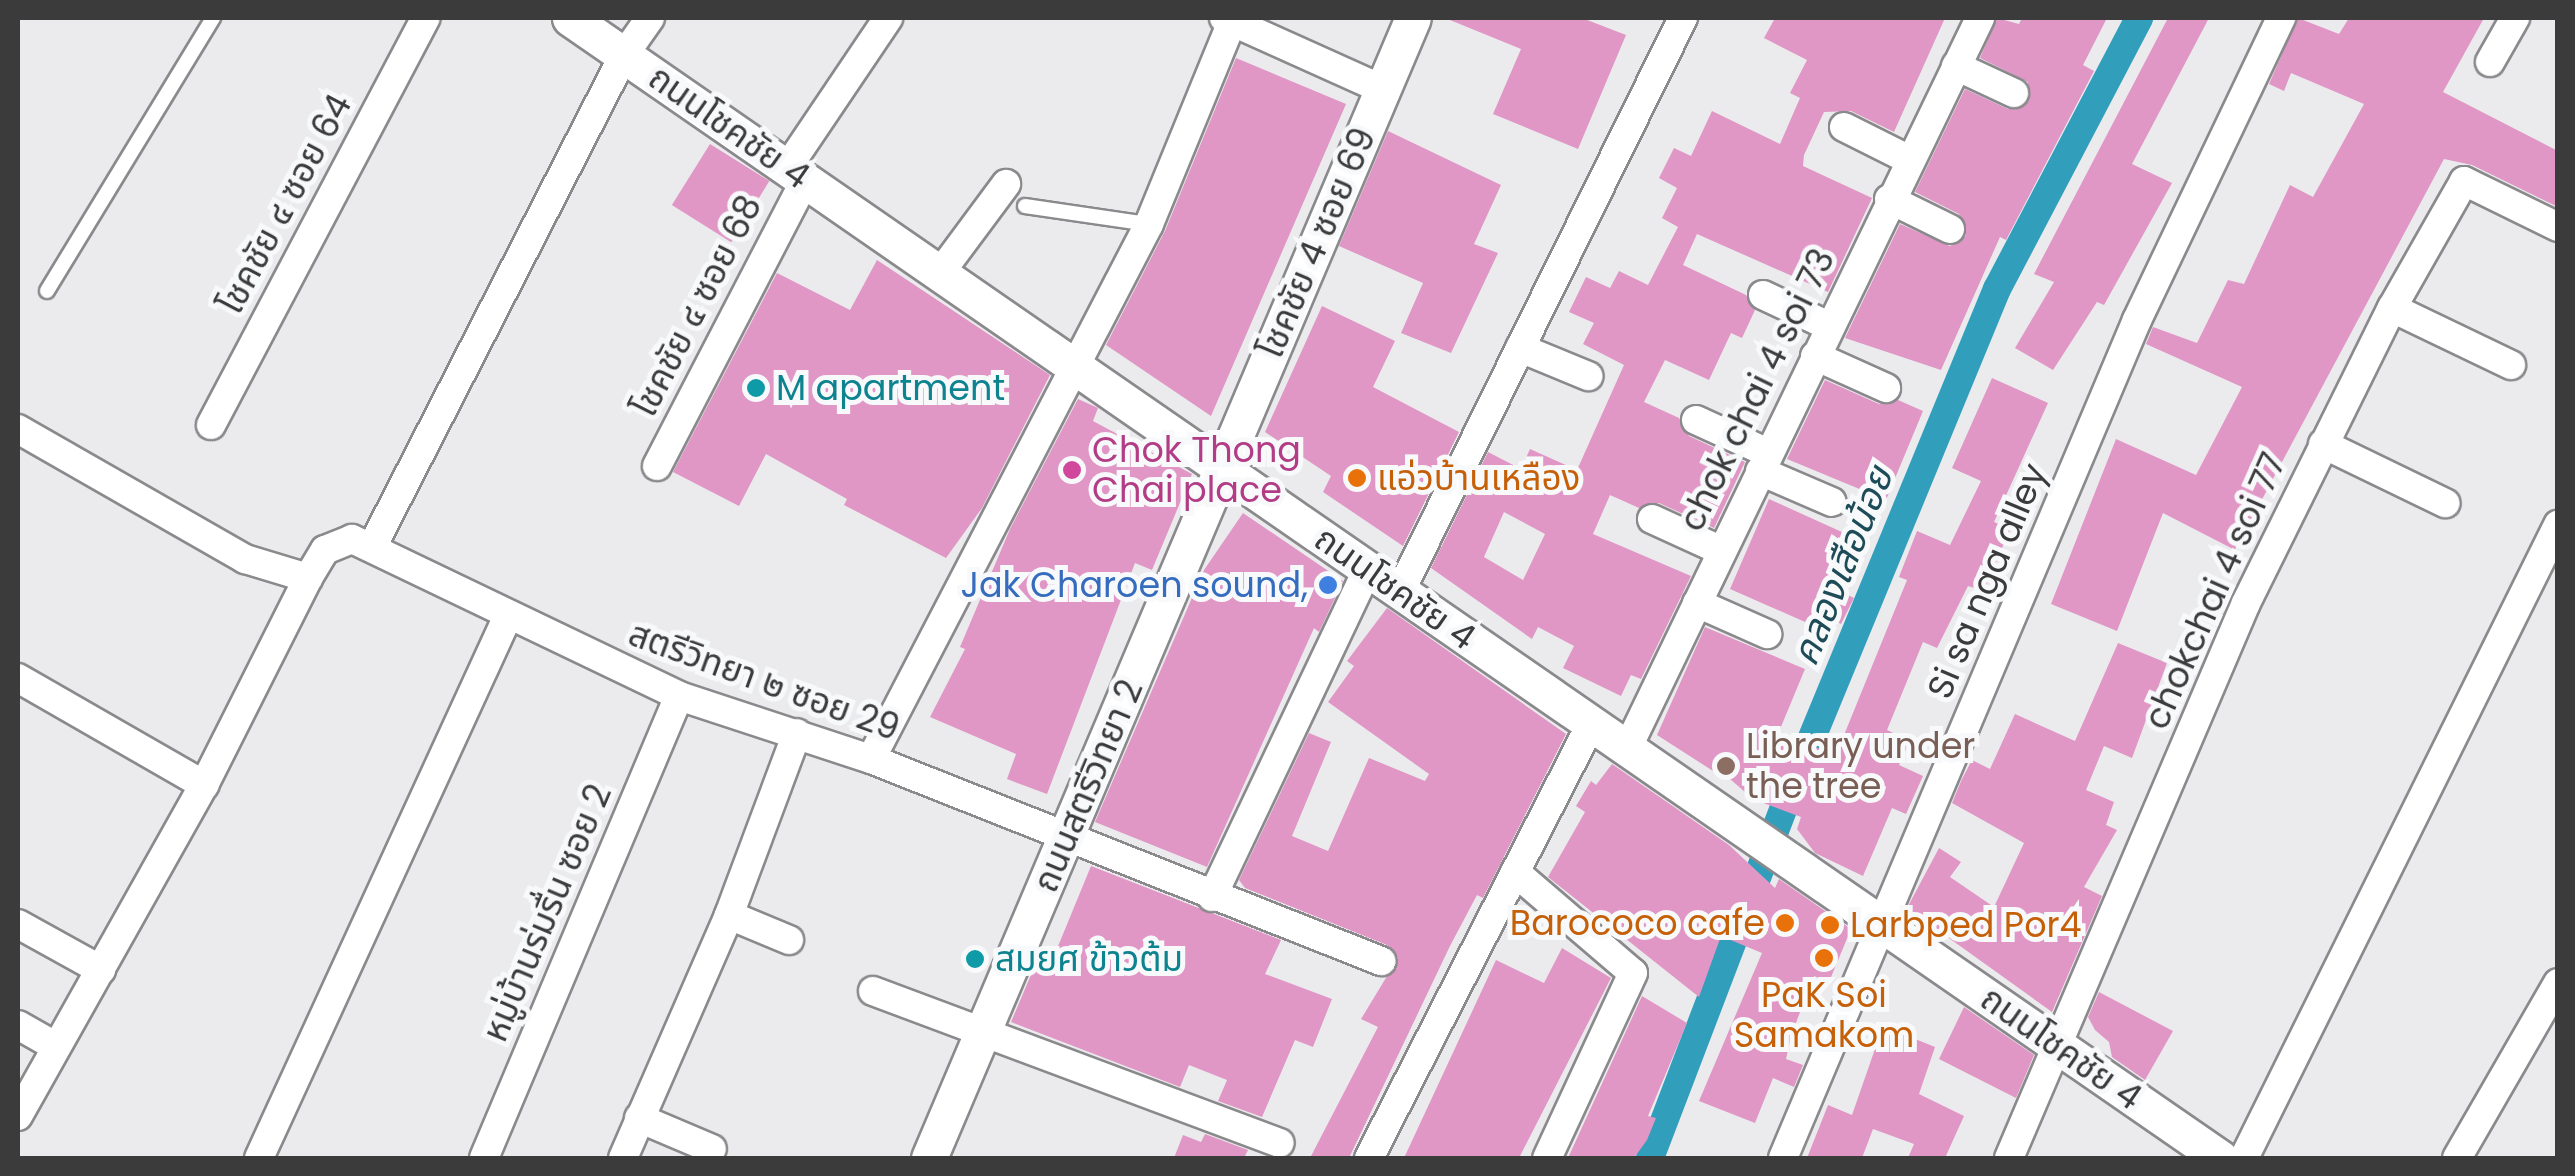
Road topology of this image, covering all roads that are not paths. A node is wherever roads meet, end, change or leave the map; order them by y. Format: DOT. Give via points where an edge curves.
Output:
graph roads {
  1 [pos="213,18"];
  2 [pos="426,18"];
  3 [pos="570,18"];
  4 [pos="650,18"];
  5 [pos="888,18"];
  6 [pos="1414,18"];
  7 [pos="1684,18"];
  8 [pos="1980,18"];
  9 [pos="2281,18"];
  10 [pos="2516,18"];
  11 [pos="1228,20"];
  12 [pos="624,55"];
  13 [pos="2490,62"];
  14 [pos="1956,66"];
  15 [pos="1382,89"];
  16 [pos="2014,93"];
  17 [pos="1844,127"];
  18 [pos="1908,160"];
  19 [pos="796,174"];
  20 [pos="1006,184"];
  21 [pos="1889,200"];
  22 [pos="1025,206"];
  23 [pos="1149,224"];
  24 [pos="2558,227"];
  25 [pos="1950,229"];
  26 [pos="940,273"];
  27 [pos="46,291"];
  28 [pos="1763,295"];
  29 [pos="2392,308"];
  30 [pos="1829,326"];
  31 [pos="1520,348"];
  32 [pos="1815,356"];
  33 [pos="1073,365"];
  34 [pos="2511,365"];
  35 [pos="1588,376"];
  36 [pos="1886,388"];
  37 [pos="1696,420"];
  38 [pos="211,425"];
  39 [pos="18,428"];
  40 [pos="2323,444"];
  41 [pos="1764,462"];
  42 [pos="657,466"];
  43 [pos="1223,469"];
  44 [pos="1832,502"];
  45 [pos="2446,504"];
  46 [pos="1652,519"];
  47 [pos="2558,525"];
  48 [pos="372,546"];
  49 [pos="1722,551"];
  50 [pos="1368,569"];
  51 [pos="308,578"];
  52 [pos="1400,592"];
  53 [pos="1697,603"];
  54 [pos="507,618"];
  55 [pos="1767,634"];
  56 [pos="18,678"];
  57 [pos="679,696"];
  58 [pos="1591,724"];
  59 [pos="797,733"];
  60 [pos="1627,748"];
  61 [pos="871,760"];
  62 [pos="204,785"];
  63 [pos="1065,837"];
  64 [pos="1515,872"];
  65 [pos="1212,897"];
  66 [pos="729,915"];
  67 [pos="18,924"];
  68 [pos="1884,926"];
  69 [pos="788,940"];
  70 [pos="1381,961"];
  71 [pos="101,970"];
  72 [pos="2558,983"];
  73 [pos="872,991"];
  74 [pos="18,1026"];
  75 [pos="987,1034"];
  76 [pos="55,1046"];
  77 [pos="2059,1046"];
  78 [pos="18,1116"];
  79 [pos="640,1118"];
  80 [pos="1280,1143"];
  81 [pos="712,1149"];
  82 [pos="259,1158"];
  83 [pos="484,1158"];
  84 [pos="623,1158"];
  85 [pos="929,1158"];
  86 [pos="1369,1158"];
  87 [pos="1547,1158"];
  88 [pos="1782,1158"];
  89 [pos="2008,1158"];
  90 [pos="2220,1158"];
  91 [pos="2244,1158"];
  92 [pos="2457,1158"];
  1 -- 27 [label="lane"];
  2 -- 38 [label="street, โชคชัย ๔ ซอย 64"];
  3 -- 12 [label="street, ถนนโชคชัย 4"];
  4 -- 12 [label="street"];
  5 -- 19 [label="street, โชคชัย ๔ ซอย 68"];
  6 -- 15 [label="street, โชคชัย 4 ซอย 69"];
  7 -- 31 [label="street"];
  8 -- 14 [label="street, chok chai 4 soi 73"];
  9 -- 68 [label="street, Si sa nga alley" via="2137,320"];
  10 -- 13 [label="street"];
  11 -- 15 [label="street"];
  11 -- 23 [label="street"];
  12 -- 19 [label="street, ถนนโชคชัย 4"];
  12 -- 48 [label="street"];
  14 -- 16 [label="street"];
  14 -- 18 [label="street, chok chai 4 soi 73"];
  15 -- 43 [label="street, โชคชัย 4 ซอย 69"];
  17 -- 18 [label="street"];
  18 -- 21 [label="street, chok chai 4 soi 73"];
  19 -- 26 [label="street, ถนนโชคชัย 4"];
  19 -- 42 [label="street, โชคชัย ๔ ซอย 68"];
  20 -- 26 [label="street"];
  21 -- 25 [label="street"];
  21 -- 30 [label="street, chok chai 4 soi 73"];
  22 -- 23 [label="lane"];
  23 -- 33 [label="street"];
  24 -- 29 [label="street, chokchai 4 soi 77" via="2466,179"];
  26 -- 33 [label="street, ถนนโชคชัย 4"];
  28 -- 30 [label="street"];
  29 -- 34 [label="street"];
  29 -- 40 [label="street, chokchai 4 soi 77"];
  30 -- 32 [label="street, chok chai 4 soi 73"];
  31 -- 35 [label="street"];
  31 -- 52 [label="street"];
  32 -- 36 [label="street"];
  32 -- 41 [label="street, chok chai 4 soi 73"];
  33 -- 43 [label="street, ถนนโชคชัย 4"];
  33 -- 61 [label="street"];
  37 -- 41 [label="street"];
  39 -- 51 [label="street" via="245,559"];
  40 -- 45 [label="street"];
  40 -- 77 [label="street, chokchai 4 soi 77" via="2246,603"];
  41 -- 44 [label="street"];
  41 -- 49 [label="street, chok chai 4 soi 73"];
  43 -- 50 [label="street, ถนนโชคชัย 4"];
  43 -- 63 [label="street, ถนนสตรีวิทยา 2"];
  46 -- 49 [label="street"];
  47 -- 91 [label="street"];
  48 -- 51 [label="street, สตรีวิทยา ๒ ซอย 29" via="352,539 332,543"];
  48 -- 54 [label="street, สตรีวิทยา ๒ ซอย 29"];
  49 -- 53 [label="street, chok chai 4 soi 73"];
  50 -- 52 [label="street, ถนนโชคชัย 4"];
  50 -- 65 [label="street"];
  51 -- 62 [label="street"];
  52 -- 58 [label="street, ถนนโชคชัย 4"];
  53 -- 55 [label="street"];
  53 -- 60 [label="street, chok chai 4 soi 73"];
  54 -- 57 [label="street, สตรีวิทยา ๒ ซอย 29"];
  54 -- 82 [label="street"];
  56 -- 62 [label="street"];
  57 -- 59 [label="street, สตรีวิทยา ๒ ซอย 29"];
  57 -- 83 [label="street, หมู่บ้านร่มรื่น ซอย 2"];
  58 -- 60 [label="street, ถนนโชคชัย 4"];
  58 -- 64 [label="street"];
  59 -- 61 [label="street, สตรีวิทยา ๒ ซอย 29"];
  59 -- 66 [label="street"];
  60 -- 68 [label="street, ถนนโชคชัย 4"];
  61 -- 63 [label="street, สตรีวิทยา ๒ ซอย 29"];
  62 -- 71 [label="street"];
  63 -- 65 [label="street, สตรีวิทยา ๒ ซอย 29"];
  63 -- 75 [label="street, ถนนสตรีวิทยา 2"];
  64 -- 86 [label="street"];
  64 -- 87 [label="street" via="1633,973"];
  65 -- 70 [label="street, สตรีวิทยา ๒ ซอย 29"];
  66 -- 69 [label="street"];
  66 -- 79 [label="street"];
  67 -- 71 [label="street"];
  68 -- 77 [label="street, ถนนโชคชัย 4"];
  68 -- 88 [label="street, Si sa nga alley"];
  71 -- 76 [label="street"];
  72 -- 92 [label="street"];
  73 -- 75 [label="street"];
  74 -- 76 [label="street"];
  75 -- 80 [label="street"];
  75 -- 85 [label="street, ถนนสตรีวิทยา 2"];
  76 -- 78 [label="street"];
  77 -- 89 [label="street, chokchai 4 soi 77"];
  77 -- 90 [label="street, ถนนโชคชัย 4"];
  79 -- 81 [label="street"];
  79 -- 84 [label="street"];
}
